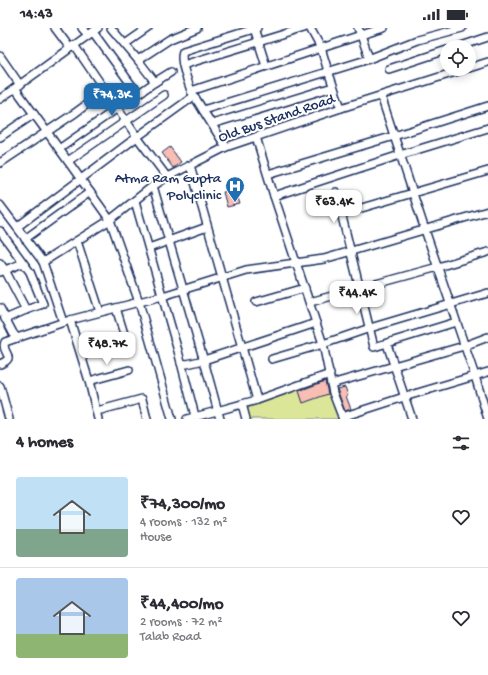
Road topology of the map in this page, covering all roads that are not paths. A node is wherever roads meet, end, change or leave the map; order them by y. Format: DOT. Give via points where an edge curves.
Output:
graph roads {
  1 [pos="55,28"];
  2 [pos="82,28"];
  3 [pos="111,28"];
  4 [pos="148,28"];
  5 [pos="197,28"];
  6 [pos="255,28"];
  7 [pos="304,28"];
  8 [pos="310,28"];
  9 [pos="384,28"];
  10 [pos="462,28"];
  11 [pos="360,31"];
  12 [pos="93,32"];
  13 [pos="488,37"];
  14 [pos="476,41"];
  15 [pos="259,42"];
  16 [pos="125,44"];
  17 [pos="72,47"];
  18 [pos="321,48"];
  19 [pos="440,52"];
  20 [pos="0,56"];
  21 [pos="369,58"];
  22 [pos="138,60"];
  23 [pos="488,62"];
  24 [pos="183,65"];
  25 [pos="266,66"];
  26 [pos="476,66"];
  27 [pos="389,69"];
  28 [pos="328,71"];
  29 [pos="171,72"];
  30 [pos="444,76"];
  31 [pos="155,82"];
  32 [pos="334,86"];
  33 [pos="18,87"];
  34 [pos="105,91"];
  35 [pos="138,94"];
  36 [pos="193,94"];
  37 [pos="164,95"];
  38 [pos="381,96"];
  39 [pos="1,97"];
  40 [pos="488,106"];
  41 [pos="342,108"];
  42 [pos="117,109"];
  43 [pos="203,110"];
  44 [pos="34,114"];
  45 [pos="126,121"];
  46 [pos="212,124"];
  47 [pos="488,128"];
  48 [pos="48,132"];
  49 [pos="394,136"];
  50 [pos="0,137"];
  51 [pos="137,137"];
  52 [pos="256,137"];
  53 [pos="226,147"];
  54 [pos="59,149"];
  55 [pos="400,155"];
  56 [pos="68,162"];
  57 [pos="0,163"];
  58 [pos="190,165"];
  59 [pos="487,171"];
  60 [pos="268,174"];
  61 [pos="167,177"];
  62 [pos="80,179"];
  63 [pos="488,179"];
  64 [pos="153,186"];
  65 [pos="90,192"];
  66 [pos="336,192"];
  67 [pos="412,192"];
  68 [pos="274,196"];
  69 [pos="134,200"];
  70 [pos="0,204"];
  71 [pos="488,211"];
  72 [pos="341,214"];
  73 [pos="110,220"];
  74 [pos="17,227"];
  75 [pos="207,227"];
  76 [pos="425,230"];
  77 [pos="0,231"];
  78 [pos="25,239"];
  79 [pos="77,241"];
  80 [pos="169,241"];
  81 [pos="149,248"];
  82 [pos="351,251"];
  83 [pos="488,252"];
  84 [pos="43,262"];
  85 [pos="0,263"];
  86 [pos="23,263"];
  87 [pos="297,263"];
  88 [pos="438,267"];
  89 [pos="3,271"];
  90 [pos="222,278"];
  91 [pos="305,288"];
  92 [pos="360,288"];
  93 [pos="183,289"];
  94 [pos="488,293"];
  95 [pos="162,296"];
  96 [pos="139,302"];
  97 [pos="256,302"];
  98 [pos="310,302"];
  99 [pos="450,304"];
  100 [pos="0,308"];
  101 [pos="116,308"];
  102 [pos="26,310"];
  103 [pos="100,312"];
  104 [pos="5,318"];
  105 [pos="66,321"];
  106 [pos="456,322"];
  107 [pos="316,323"];
  108 [pos="370,328"];
  109 [pos="488,337"];
  110 [pos="18,338"];
  111 [pos="324,344"];
  112 [pos="387,344"];
  113 [pos="464,346"];
  114 [pos="242,347"];
  115 [pos="129,350"];
  116 [pos="272,359"];
  117 [pos="204,360"];
  118 [pos="181,363"];
  119 [pos="0,364"];
  120 [pos="394,366"];
  121 [pos="129,370"];
  122 [pos="488,372"];
  123 [pos="330,374"];
  124 [pos="476,376"];
  125 [pos="89,381"];
  126 [pos="332,384"];
  127 [pos="0,386"];
  128 [pos="404,397"];
  129 [pos="257,400"];
  130 [pos="242,404"];
  131 [pos="97,411"];
  132 [pos="218,415"];
  133 [pos="195,416"];
  134 [pos="342,418"];
  135 [pos="9,419"];
  136 [pos="98,419"];
  137 [pos="147,419"];
  138 [pos="172,419"];
  139 [pos="187,419"];
  140 [pos="246,419"];
  141 [pos="412,419"];
  142 [pos="488,419"];
  1 -- 17 [label="street"];
  2 -- 12 [label="street"];
  3 -- 16 [label="street"];
  4 -- 16 [label="street"];
  5 -- 22 [label="street" via="170,39"];
  6 -- 15 [label="street"];
  6 -- 24 [label="street" via="183,51"];
  7 -- 15 [label="street"];
  8 -- 18 [label="street"];
  9 -- 11 [label="street"];
  10 -- 21 [label="street" via="417,40"];
  11 -- 18 [label="street"];
  11 -- 21 [label="street"];
  12 -- 17 [label="street"];
  12 -- 35 [label="street"];
  13 -- 14 [label="street"];
  15 -- 24 [label="street"];
  15 -- 25 [label="street"];
  16 -- 22 [label="street"];
  17 -- 33 [label="street"];
  17 -- 34 [label="street"];
  18 -- 25 [label="street"];
  18 -- 28 [label="street"];
  19 -- 27 [label="street"];
  20 -- 33 [label="street"];
  21 -- 28 [label="street"];
  22 -- 31 [label="street"];
  23 -- 26 [label="street"];
  24 -- 36 [label="street"];
  25 -- 36 [label="street"];
  28 -- 32 [label="street"];
  28 -- 43 [label="street"];
  29 -- 31 [label="street"];
  30 -- 38 [label="street, Old Bus Stand Road"];
  31 -- 35 [label="street"];
  32 -- 41 [label="street"];
  32 -- 46 [label="street"];
  33 -- 39 [label="street"];
  33 -- 44 [label="street"];
  34 -- 42 [label="street"];
  34 -- 48 [label="street"];
  35 -- 42 [label="street"];
  36 -- 43 [label="street"];
  36 -- 51 [label="street"];
  37 -- 45 [label="street"];
  38 -- 41 [label="street, Old Bus Stand Road"];
  38 -- 49 [label="street"];
  40 -- 49 [label="street"];
  41 -- 52 [label="street, Old Bus Stand Road"];
  42 -- 45 [label="street"];
  42 -- 54 [label="street"];
  43 -- 46 [label="street"];
  44 -- 48 [label="street"];
  44 -- 50 [label="street"];
  45 -- 51 [label="street"];
  45 -- 56 [label="street"];
  46 -- 53 [label="street"];
  47 -- 55 [label="street"];
  48 -- 54 [label="street"];
  48 -- 57 [label="street"];
  49 -- 55 [label="street"];
  49 -- 60 [label="street"];
  51 -- 61 [label="street"];
  51 -- 62 [label="street"];
  52 -- 53 [label="street, Old Bus Stand Road"];
  52 -- 60 [label="street"];
  53 -- 58 [label="street, Old Bus Stand Road"];
  54 -- 56 [label="street"];
  55 -- 67 [label="street"];
  55 -- 68 [label="street"];
  56 -- 62 [label="street"];
  58 -- 61 [label="street, Old Bus Stand Road"];
  58 -- 75 [label="street"];
  59 -- 63 [label="street"];
  59 -- 67 [label="street"];
  60 -- 68 [label="street"];
  61 -- 64 [label="street, Old Bus Stand Road"];
  62 -- 65 [label="street"];
  62 -- 74 [label="street"];
  64 -- 69 [label="street, Old Bus Stand Road"];
  64 -- 80 [label="street"];
  65 -- 73 [label="street"];
  65 -- 78 [label="street"];
  66 -- 72 [label="street"];
  67 -- 72 [label="street"];
  67 -- 76 [label="street"];
  68 -- 87 [label="street"];
  69 -- 73 [label="street, Old Bus Stand Road"];
  69 -- 81 [label="street"];
  70 -- 74 [label="street"];
  71 -- 76 [label="street"];
  72 -- 82 [label="street"];
  73 -- 79 [label="street, Old Bus Stand Road"];
  73 -- 96 [label="street"];
  74 -- 78 [label="street"];
  75 -- 80 [label="street"];
  75 -- 90 [label="street"];
  76 -- 82 [label="street"];
  76 -- 88 [label="street"];
  77 -- 86 [label="street"];
  78 -- 84 [label="street"];
  79 -- 84 [label="street, Old Bus Stand Road"];
  79 -- 103 [label="street"];
  80 -- 81 [label="street"];
  80 -- 93 [label="street"];
  81 -- 95 [label="street"];
  82 -- 87 [label="street"];
  82 -- 92 [label="street"];
  83 -- 88 [label="street"];
  84 -- 105 [label="street"];
  85 -- 89 [label="street"];
  86 -- 89 [label="street"];
  86 -- 102 [label="street" via="30,272 43,304"];
  87 -- 90 [label="street" via="246,270"];
  87 -- 91 [label="street"];
  88 -- 92 [label="street"];
  88 -- 99 [label="street"];
  89 -- 102 [label="street"];
  90 -- 93 [label="street"];
  90 -- 114 [label="street"];
  91 -- 97 [label="street"];
  91 -- 98 [label="street"];
  92 -- 98 [label="street"];
  92 -- 108 [label="street"];
  93 -- 95 [label="street"];
  93 -- 117 [label="street"];
  94 -- 99 [label="street"];
  95 -- 96 [label="street"];
  95 -- 118 [label="street"];
  96 -- 101 [label="street"];
  96 -- 138 [label="street"];
  98 -- 107 [label="street"];
  99 -- 106 [label="street"];
  99 -- 108 [label="street"];
  100 -- 104 [label="street"];
  101 -- 103 [label="street"];
  101 -- 115 [label="street"];
  102 -- 104 [label="street"];
  103 -- 105 [label="street"];
  104 -- 110 [label="street"];
  105 -- 110 [label="street"];
  105 -- 125 [label="street"];
  106 -- 112 [label="street"];
  106 -- 113 [label="street"];
  107 -- 111 [label="street"];
  107 -- 114 [label="street"];
  108 -- 111 [label="street"];
  108 -- 112 [label="street" via="374,347"];
  109 -- 113 [label="street"];
  110 -- 119 [label="street" via="3,344 2,348 8,358"];
  111 -- 116 [label="street"];
  111 -- 123 [label="street"];
  112 -- 120 [label="street"];
  113 -- 120 [label="street"];
  113 -- 124 [label="street"];
  114 -- 117 [label="street"];
  114 -- 129 [label="street"];
  117 -- 118 [label="street"];
  117 -- 132 [label="street"];
  118 -- 133 [label="street"];
  120 -- 126 [label="street"];
  120 -- 128 [label="street"];
  121 -- 125 [label="street"];
  122 -- 124 [label="street"];
  123 -- 126 [label="street"];
  123 -- 129 [label="street"];
  124 -- 128 [label="street"];
  124 -- 142 [label="street"];
  125 -- 131 [label="street"];
  126 -- 134 [label="street"];
  127 -- 135 [label="street"];
  128 -- 134 [label="street"];
  128 -- 141 [label="street"];
  129 -- 130 [label="street"];
  130 -- 132 [label="street"];
  130 -- 140 [label="street"];
  131 -- 136 [label="street"];
  131 -- 137 [label="street" via="142,399"];
  132 -- 133 [label="street"];
  133 -- 139 [label="street"];
}
